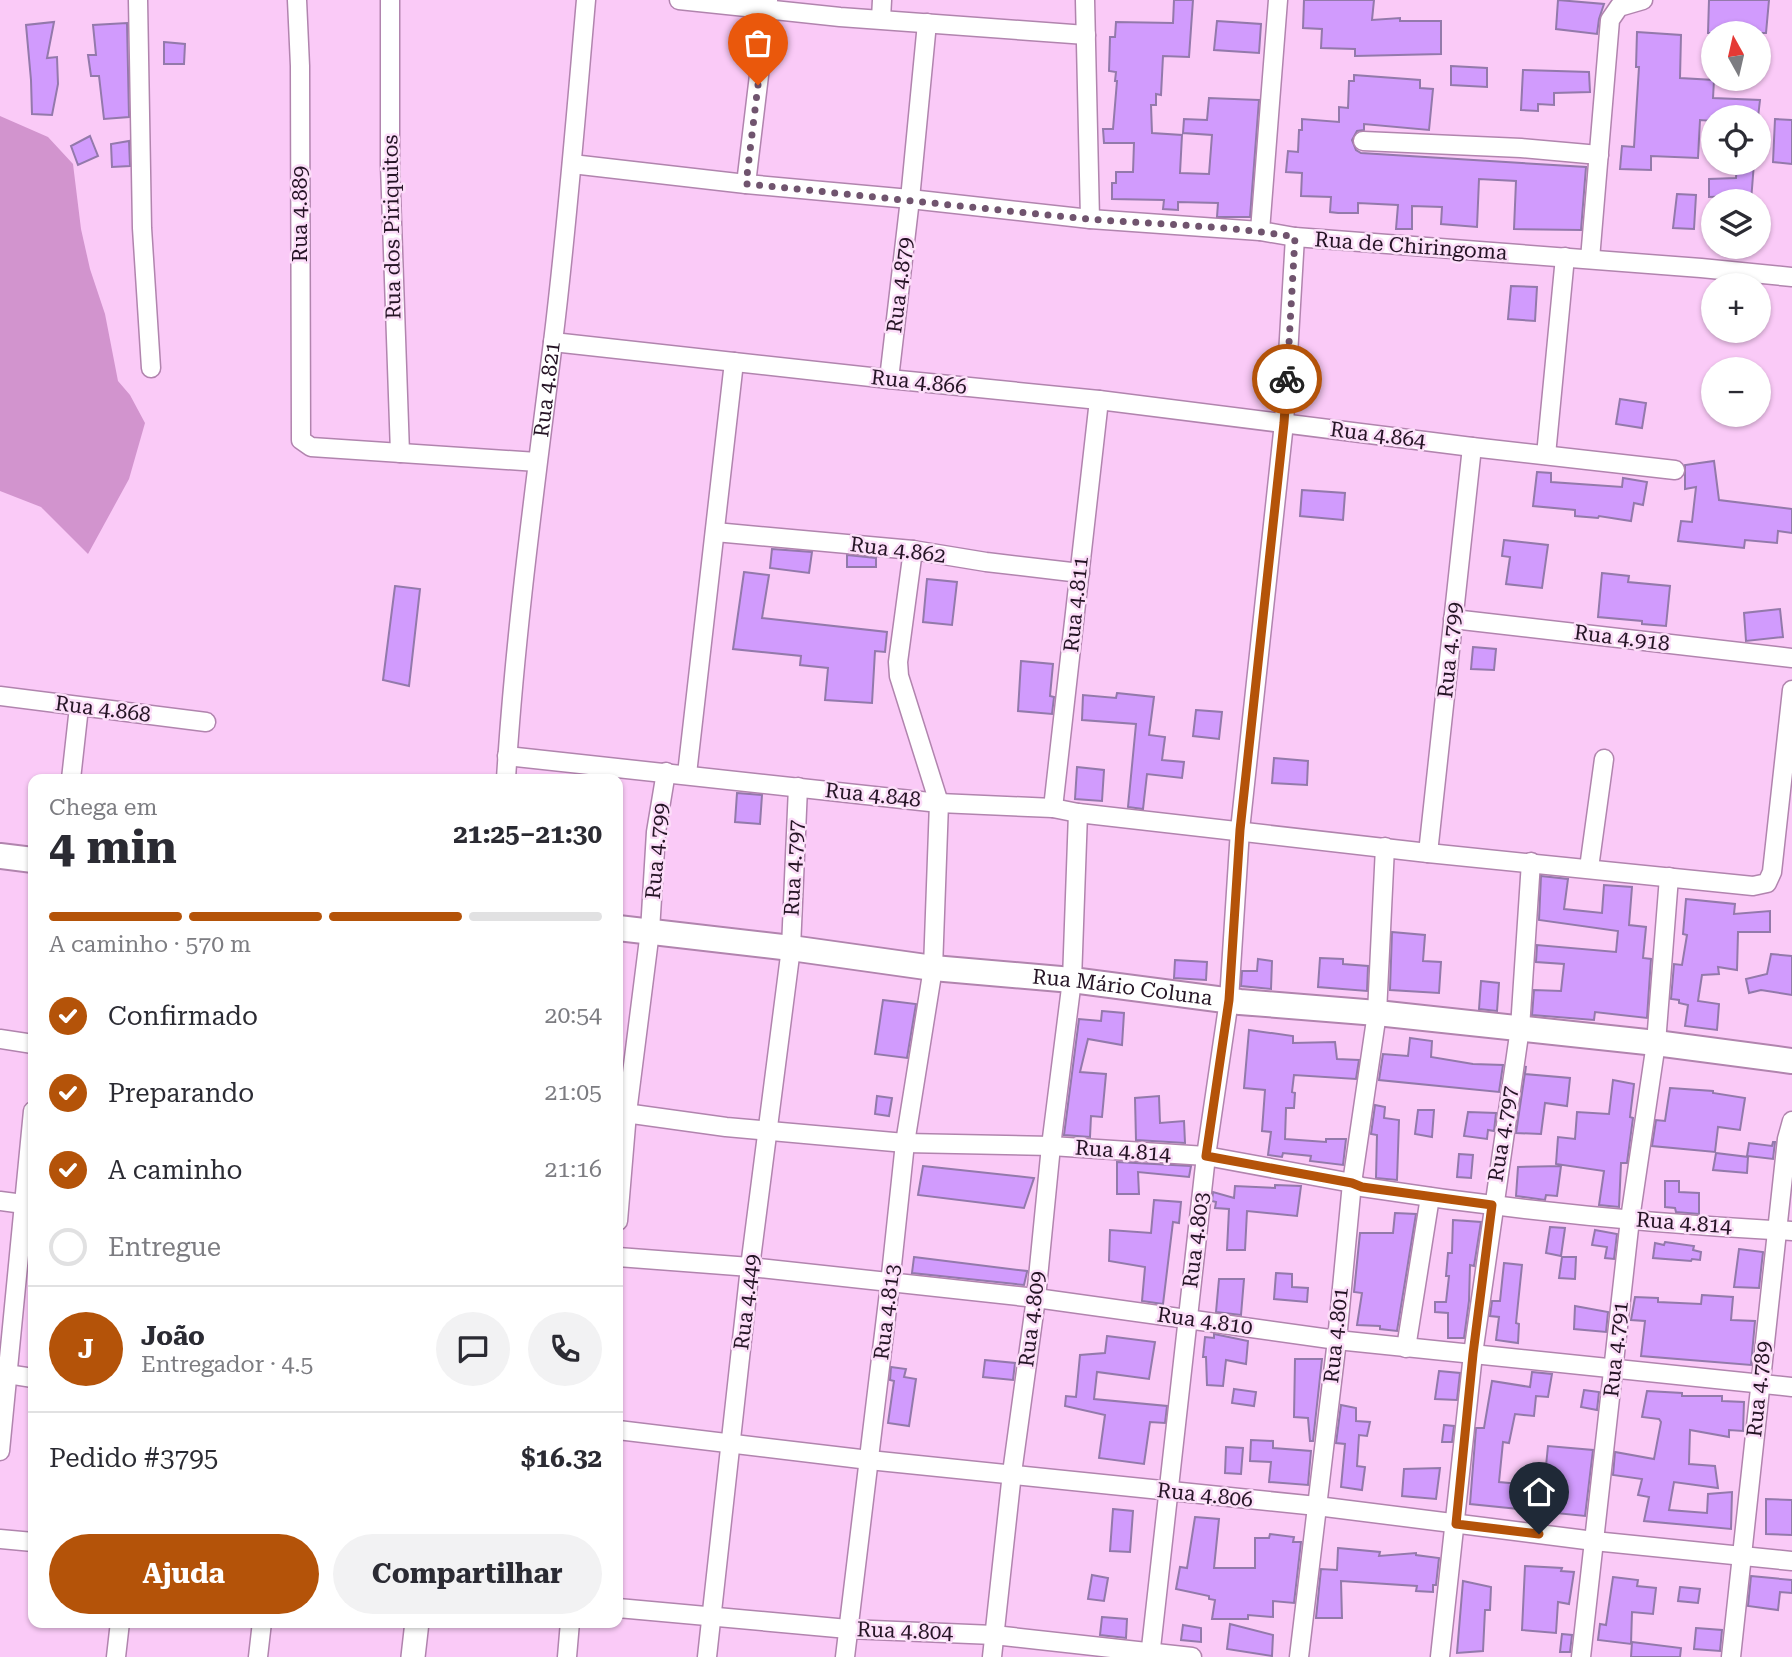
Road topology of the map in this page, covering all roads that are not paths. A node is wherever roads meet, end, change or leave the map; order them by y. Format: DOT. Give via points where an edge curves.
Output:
graph roads {
  1 [pos="138,0"];
  2 [pos="297,0"];
  3 [pos="390,0"];
  4 [pos="586,0"];
  5 [pos="679,0"];
  6 [pos="882,0"];
  7 [pos="1085,0"];
  8 [pos="1278,0"];
  9 [pos="1643,0"];
  10 [pos="767,5"];
  11 [pos="881,19"];
  12 [pos="927,23"];
  13 [pos="1086,35"];
  14 [pos="1363,142"];
  15 [pos="1598,155"];
  16 [pos="572,164"];
  17 [pos="746,184"];
  18 [pos="910,199"];
  19 [pos="1090,219"];
  20 [pos="1260,231"];
  21 [pos="1295,237"];
  22 [pos="1565,257"];
  23 [pos="1590,259"];
  24 [pos="1792,277"];
  25 [pos="553,342"];
  26 [pos="734,362"];
  27 [pos="151,368"];
  28 [pos="889,379"];
  29 [pos="1099,400"];
  30 [pos="1284,423"];
  31 [pos="1472,447"];
  32 [pos="400,453"];
  33 [pos="1546,455"];
  34 [pos="537,462"];
  35 [pos="1675,470"];
  36 [pos="715,532"];
  37 [pos="913,550"];
  38 [pos="1080,573"];
  39 [pos="1453,619"];
  40 [pos="1792,658"];
  41 [pos="1792,690"];
  42 [pos="0,696"];
  43 [pos="79,707"];
  44 [pos="206,722"];
  45 [pos="507,756"];
  46 [pos="1604,759"];
  47 [pos="666,772"];
  48 [pos="72,774"];
  49 [pos="506,774"];
  50 [pos="687,774"];
  51 [pos="798,787"];
  52 [pos="939,803"];
  53 [pos="1786,804"];
  54 [pos="1053,808"];
  55 [pos="1078,813"];
  56 [pos="1240,830"];
  57 [pos="1385,847"];
  58 [pos="1428,853"];
  59 [pos="0,856"];
  60 [pos="28,859"];
  61 [pos="1531,862"];
  62 [pos="1589,868"];
  63 [pos="1669,877"];
  64 [pos="623,928"];
  65 [pos="650,931"];
  66 [pos="790,948"];
  67 [pos="933,968"];
  68 [pos="1072,980"];
  69 [pos="1229,1000"];
  70 [pos="1377,1013"];
  71 [pos="1520,1028"];
  72 [pos="0,1039"];
  73 [pos="28,1043"];
  74 [pos="1656,1043"];
  75 [pos="1792,1061"];
  76 [pos="623,1106"];
  77 [pos="623,1113"];
  78 [pos="1792,1121"];
  79 [pos="769,1130"];
  80 [pos="905,1143"];
  81 [pos="1051,1146"];
  82 [pos="1206,1156"];
  83 [pos="1352,1183"];
  84 [pos="1430,1198"];
  85 [pos="0,1201"];
  86 [pos="28,1204"];
  87 [pos="1492,1205"];
  88 [pos="1630,1219"];
  89 [pos="1785,1231"];
  90 [pos="623,1257"];
  91 [pos="750,1267"];
  92 [pos="890,1284"];
  93 [pos="1036,1298"];
  94 [pos="1186,1319"];
  95 [pos="1336,1340"];
  96 [pos="1406,1348"];
  97 [pos="1473,1354"];
  98 [pos="1614,1367"];
  99 [pos="4,1374"];
  100 [pos="28,1377"];
  101 [pos="1759,1384"];
  102 [pos="1792,1387"];
  103 [pos="623,1431"];
  104 [pos="731,1443"];
  105 [pos="0,1451"];
  106 [pos="869,1460"];
  107 [pos="1012,1473"];
  108 [pos="1168,1492"];
  109 [pos="1317,1506"];
  110 [pos="1456,1524"];
  111 [pos="0,1539"];
  112 [pos="1594,1541"];
  113 [pos="28,1542"];
  114 [pos="1742,1557"];
  115 [pos="1792,1562"];
  116 [pos="623,1609"];
  117 [pos="711,1618"];
  118 [pos="119,1628"];
  119 [pos="261,1628"];
  120 [pos="416,1628"];
  121 [pos="569,1628"];
  122 [pos="848,1629"];
  123 [pos="994,1635"];
  124 [pos="1150,1654"];
  125 [pos="116,1657"];
  126 [pos="258,1657"];
  127 [pos="413,1657"];
  128 [pos="566,1657"];
  129 [pos="707,1657"];
  130 [pos="845,1657"];
  131 [pos="992,1657"];
  132 [pos="1192,1657"];
  133 [pos="1299,1657"];
  134 [pos="1440,1657"];
  135 [pos="1581,1657"];
  136 [pos="1731,1657"];
  1 -- 27 [label="street" via="142,228"];
  2 -- 32 [label="street, Rua 4.889" via="300,440 311,447"];
  3 -- 32 [label="street, Rua dos Piriquitos" via="390,165"];
  4 -- 16 [label="street, Rua 4.821"];
  5 -- 10 [label="street"];
  6 -- 11 [label="street"];
  7 -- 13 [label="street"];
  8 -- 20 [label="street"];
  9 -- 15 [label="street" via="1619,7 1611,20"];
  10 -- 11 [label="street"];
  10 -- 17 [label="street"];
  11 -- 12 [label="street"];
  12 -- 13 [label="street"];
  12 -- 18 [label="street, Rua 4.879"];
  13 -- 19 [label="street"];
  14 -- 15 [label="street"];
  15 -- 23 [label="street"];
  16 -- 17 [label="street, Rua de Chiringoma"];
  16 -- 25 [label="street, Rua 4.821"];
  17 -- 18 [label="street, Rua de Chiringoma"];
  18 -- 19 [label="street, Rua de Chiringoma"];
  18 -- 28 [label="street, Rua 4.879"];
  19 -- 20 [label="street, Rua de Chiringoma"];
  20 -- 21 [label="street, Rua de Chiringoma"];
  21 -- 22 [label="street, Rua de Chiringoma"];
  21 -- 30 [label="street, Rua 4.803"];
  22 -- 23 [label="street, Rua de Chiringoma"];
  22 -- 33 [label="street"];
  23 -- 24 [label="street, Rua de Chiringoma"];
  25 -- 26 [label="street, Rua 4.866"];
  25 -- 34 [label="street, Rua 4.821"];
  26 -- 28 [label="street, Rua 4.866"];
  26 -- 36 [label="street"];
  28 -- 29 [label="street, Rua 4.866"];
  29 -- 30 [label="street, Rua 4.866"];
  29 -- 38 [label="street, Rua 4.811"];
  30 -- 31 [label="street, Rua 4.864"];
  30 -- 56 [label="street, Rua 4.803"];
  31 -- 33 [label="street, Rua 4.864"];
  31 -- 39 [label="street, Rua 4.799"];
  32 -- 34 [label="street"];
  33 -- 35 [label="street, Rua 4.864"];
  34 -- 45 [label="street, Rua 4.821"];
  36 -- 37 [label="street, Rua 4.862"];
  36 -- 50 [label="street"];
  37 -- 38 [label="street, Rua 4.862"];
  37 -- 52 [label="street, Rua 4.813" via="899,676"];
  38 -- 54 [label="street, Rua 4.811"];
  39 -- 40 [label="street, Rua 4.918"];
  39 -- 58 [label="street, Rua 4.799"];
  41 -- 53 [label="street"];
  42 -- 43 [label="street, Rua 4.868"];
  43 -- 44 [label="street, Rua 4.868"];
  43 -- 48 [label="street"];
  45 -- 47 [label="street, Rua 4.848"];
  45 -- 49 [label="street, Rua 4.821"];
  46 -- 62 [label="street"];
  47 -- 50 [label="street, Rua 4.848"];
  47 -- 65 [label="street, Rua 4.799" via="656,832"];
  50 -- 51 [label="street, Rua 4.848"];
  51 -- 52 [label="street, Rua 4.848"];
  51 -- 66 [label="street, Rua 4.797"];
  52 -- 54 [label="street, Rua 4.848"];
  52 -- 67 [label="street, Rua 4.813"];
  53 -- 63 [label="street, Rua 4.848" via="1767,883 1753,886"];
  54 -- 55 [label="street, Rua 4.848"];
  55 -- 56 [label="street, Rua 4.848"];
  55 -- 68 [label="street, Rua 4.809"];
  56 -- 57 [label="street, Rua 4.848"];
  56 -- 69 [label="street, Rua 4.803"];
  57 -- 58 [label="street, Rua 4.848"];
  57 -- 70 [label="street, Rua 4.801"];
  58 -- 61 [label="street, Rua 4.848"];
  59 -- 60 [label="main road"];
  61 -- 62 [label="street, Rua 4.848"];
  61 -- 71 [label="street, Rua 4.797"];
  62 -- 63 [label="street, Rua 4.848"];
  63 -- 74 [label="street, Rua 4.791"];
  64 -- 65 [label="main road, Rua Mário Coluna"];
  65 -- 66 [label="main road, Rua Mário Coluna"];
  65 -- 76 [label="street, Rua 4.799"];
  66 -- 67 [label="main road, Rua Mário Coluna"];
  66 -- 79 [label="street, Rua 4.449"];
  67 -- 68 [label="main road, Rua Mário Coluna"];
  67 -- 80 [label="street, Rua 4.813"];
  68 -- 69 [label="main road, Rua Mário Coluna"];
  68 -- 81 [label="street, Rua 4.809"];
  69 -- 70 [label="main road, Rua Mário Coluna"];
  69 -- 82 [label="street, Rua 4.803"];
  70 -- 71 [label="main road, Rua Mário Coluna"];
  70 -- 83 [label="street, Rua 4.801"];
  71 -- 74 [label="main road, Rua Mário Coluna"];
  71 -- 87 [label="street, Rua 4.797"];
  72 -- 73 [label="street"];
  74 -- 75 [label="main road, Rua Mário Coluna"];
  74 -- 88 [label="street, Rua 4.791"];
  77 -- 79 [label="street, Rua 4.814"];
  78 -- 89 [label="street, Rua 4.789" via="1787,1139"];
  79 -- 80 [label="street, Rua 4.814"];
  79 -- 91 [label="street, Rua 4.449"];
  80 -- 81 [label="street, Rua 4.814"];
  80 -- 92 [label="street, Rua 4.813"];
  81 -- 82 [label="street, Rua 4.814"];
  81 -- 93 [label="street, Rua 4.809"];
  82 -- 83 [label="street, Rua 4.814"];
  82 -- 94 [label="street, Rua 4.803"];
  83 -- 84 [label="street, Rua 4.814"];
  83 -- 95 [label="street, Rua 4.801"];
  84 -- 87 [label="street, Rua 4.814"];
  84 -- 96 [label="street"];
  85 -- 86 [label="street"];
  86 -- 99 [label="street"];
  87 -- 88 [label="street, Rua 4.814"];
  87 -- 97 [label="street, Rua 4.797"];
  88 -- 89 [label="street, Rua 4.814"];
  88 -- 98 [label="street, Rua 4.791"];
  89 -- 101 [label="street, Rua 4.789"];
  90 -- 91 [label="street, Rua 4.810"];
  91 -- 92 [label="street, Rua 4.810"];
  91 -- 104 [label="street, Rua 4.449"];
  92 -- 93 [label="street, Rua 4.810"];
  92 -- 106 [label="street, Rua 4.813"];
  93 -- 94 [label="street, Rua 4.810"];
  93 -- 107 [label="street, Rua 4.809"];
  94 -- 95 [label="street, Rua 4.810"];
  94 -- 108 [label="street, Rua 4.803"];
  95 -- 96 [label="street, Rua 4.810"];
  95 -- 109 [label="street, Rua 4.801"];
  96 -- 97 [label="street, Rua 4.810"];
  97 -- 98 [label="street, Rua 4.810"];
  97 -- 110 [label="street, Rua 4.797"];
  98 -- 101 [label="street, Rua 4.810"];
  98 -- 112 [label="street, Rua 4.791"];
  99 -- 100 [label="street"];
  99 -- 105 [label="street"];
  101 -- 102 [label="street, Rua 4.810"];
  101 -- 114 [label="street, Rua 4.789"];
  103 -- 104 [label="street, Rua 4.806"];
  104 -- 106 [label="street, Rua 4.806"];
  104 -- 117 [label="street, Rua 4.449"];
  106 -- 107 [label="street, Rua 4.806"];
  106 -- 122 [label="street, Rua 4.813"];
  107 -- 108 [label="street, Rua 4.806"];
  107 -- 123 [label="street, Rua 4.809"];
  108 -- 109 [label="street, Rua 4.806"];
  108 -- 124 [label="street, Rua 4.803"];
  109 -- 110 [label="street, Rua 4.806"];
  109 -- 133 [label="street, Rua 4.801"];
  110 -- 112 [label="street, Rua 4.806"];
  110 -- 134 [label="street, Rua 4.797"];
  111 -- 113 [label="street"];
  112 -- 114 [label="street, Rua 4.806"];
  112 -- 135 [label="street, Rua 4.791"];
  114 -- 115 [label="street, Rua 4.806"];
  114 -- 136 [label="street, Rua 4.789"];
  116 -- 117 [label="street, Rua 4.804"];
  117 -- 122 [label="street, Rua 4.804"];
  117 -- 129 [label="street, Rua 4.449"];
  118 -- 125 [label="street"];
  119 -- 126 [label="street"];
  120 -- 127 [label="street"];
  121 -- 128 [label="street"];
  122 -- 123 [label="street, Rua 4.804"];
  122 -- 130 [label="street, Rua 4.813"];
  123 -- 124 [label="street, Rua 4.804"];
  123 -- 131 [label="street, Rua 4.809"];
  124 -- 132 [label="street, Rua 4.804"];
}
